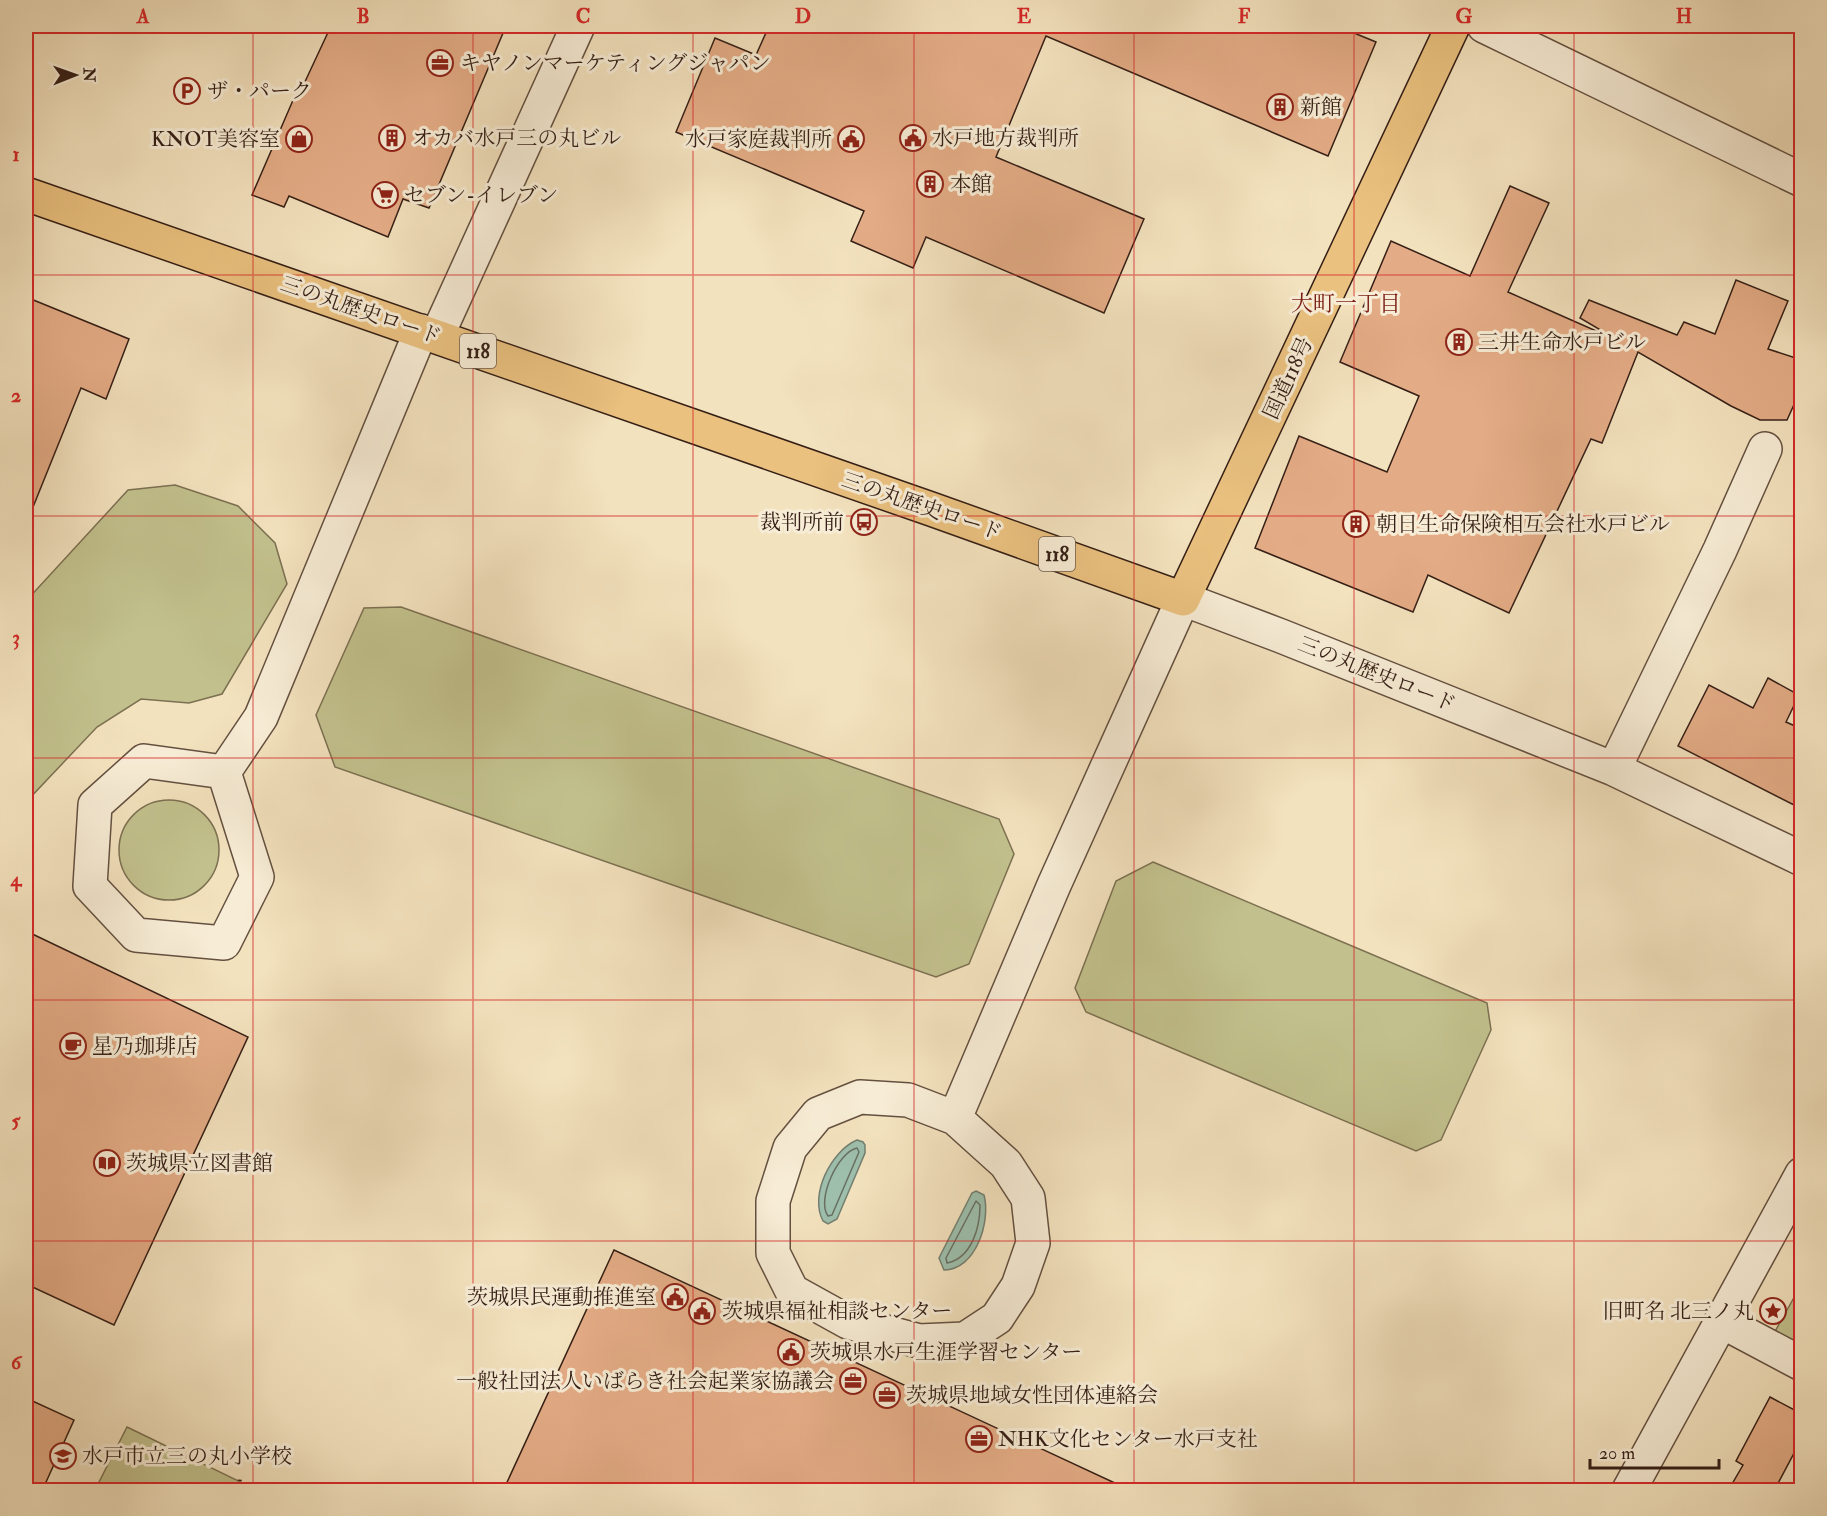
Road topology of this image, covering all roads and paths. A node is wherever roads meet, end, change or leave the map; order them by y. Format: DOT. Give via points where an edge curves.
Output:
graph roads {
  1 [pos="578,26"];
  2 [pos="1453,26"];
  3 [pos="1484,26"];
  4 [pos="1802,180"];
  5 [pos="26,194"];
  6 [pos="429,334"];
  7 [pos="1765,449"];
  8 [pos="1183,599"];
  9 [pos="1614,768"];
  10 [pos="224,772"];
  11 [pos="1802,859"];
  12 [pos="955,1118"];
  13 [pos="1802,1174"];
  14 [pos="1721,1321"];
  15 [pos="1802,1364"];
  16 [pos="240,1477"];
  17 [pos="239,1491"];
  18 [pos="1629,1491"];
  1 -- 6 [label="street"];
  2 -- 8 [label="highway, 国道118号"];
  3 -- 4 [label="street"];
  5 -- 6 [label="highway, 三の丸歴史ロード / 118"];
  6 -- 8 [label="highway, 三の丸歴史ロード / 118"];
  6 -- 10 [label="street" via="261,717"];
  7 -- 9 [label="street"];
  8 -- 9 [label="street, 三の丸歴史ロード"];
  8 -- 12 [label="street" via="1054,885"];
  9 -- 11 [label="street, 三の丸歴史ロード"];
  10 -- 10 [label="street" via="144,761 95,806 90,886 136,935 224,943 257,877"];
  12 -- 12 [label="street" via="1006,1164 1028,1198 1033,1243 1018,1286 997,1318 966,1339 919,1341 848,1322 792,1291 773,1253 773,1201 790,1148 818,1114 860,1097 908,1100"];
  13 -- 14 [label="street"];
  14 -- 15 [label="street"];
  14 -- 18 [label="street"];
  16 -- 17 [label="path"];
}
